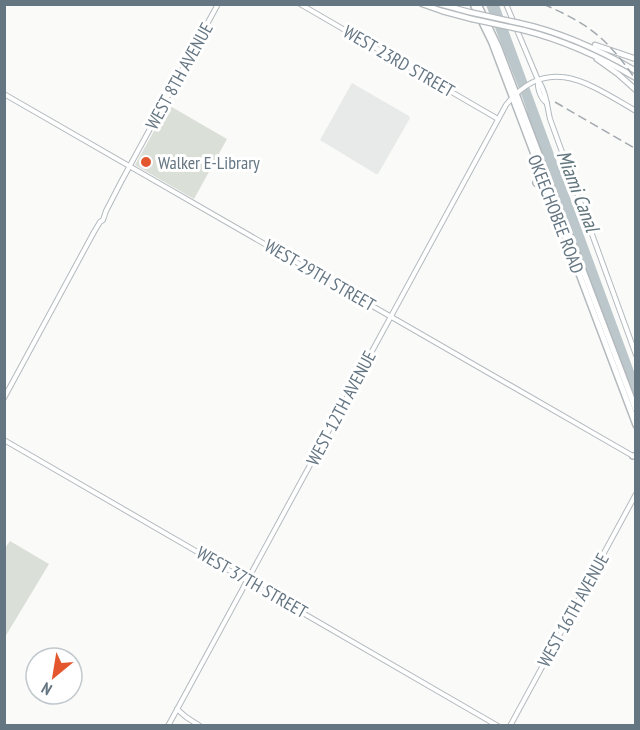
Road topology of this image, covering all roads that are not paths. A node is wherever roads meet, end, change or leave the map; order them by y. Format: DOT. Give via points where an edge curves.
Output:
graph roads {
  1 [pos="218,4"];
  2 [pos="300,4"];
  3 [pos="422,4"];
  4 [pos="440,4"];
  5 [pos="473,4"];
  6 [pos="478,4"];
  7 [pos="506,4"];
  8 [pos="585,44"];
  9 [pos="591,53"];
  10 [pos="636,59"];
  11 [pos="636,71"];
  12 [pos="636,78"];
  13 [pos="536,82"];
  14 [pos="636,90"];
  15 [pos="4,94"];
  16 [pos="516,94"];
  17 [pos="553,107"];
  18 [pos="548,111"];
  19 [pos="636,111"];
  20 [pos="498,119"];
  21 [pos="130,166"];
  22 [pos="542,177"];
  23 [pos="536,183"];
  24 [pos="547,190"];
  25 [pos="556,199"];
  26 [pos="390,316"];
  27 [pos="636,355"];
  28 [pos="4,398"];
  29 [pos="636,410"];
  30 [pos="636,425"];
  31 [pos="4,440"];
  32 [pos="635,456"];
  33 [pos="636,494"];
  34 [pos="248,580"];
  35 [pos="177,710"];
  36 [pos="168,726"];
  37 [pos="200,726"];
  38 [pos="498,726"];
  39 [pos="510,726"];
  1 -- 21 [label="street, WEST 8TH AVENUE"];
  2 -- 20 [label="street, WEST 23RD STREET"];
  3 -- 9 [label="main road, bridge" via="565,42"];
  4 -- 8 [label="main road, bridge" via="554,32"];
  5 -- 16 [label="highway, OKEECHOBEE ROAD"];
  6 -- 16 [label="highway, OKEECHOBEE ROAD"];
  7 -- 13 [label="street"];
  8 -- 10 [label="main road"];
  8 -- 11 [label="main road"];
  9 -- 12 [label="main road"];
  9 -- 14 [label="main road"];
  13 -- 16 [label="street"];
  13 -- 18 [label="street" via="541,84"];
  13 -- 19 [label="street" via="566,76 592,85"];
  15 -- 21 [label="street, WEST 29TH STREET"];
  16 -- 20 [label="street, WEST 12TH AVENUE"];
  16 -- 22 [label="highway, OKEECHOBEE ROAD"];
  16 -- 25 [label="highway, OKEECHOBEE ROAD"];
  17 -- 18 [label="street"];
  18 -- 27 [label="street"];
  20 -- 26 [label="street, WEST 12TH AVENUE"];
  21 -- 26 [label="street, WEST 29TH STREET"];
  21 -- 28 [label="street, WEST 8TH AVENUE"];
  22 -- 23 [label="highway"];
  22 -- 24 [label="highway, OKEECHOBEE ROAD"];
  24 -- 25 [label="highway"];
  24 -- 30 [label="highway, OKEECHOBEE ROAD"];
  25 -- 29 [label="highway, OKEECHOBEE ROAD"];
  26 -- 32 [label="street, WEST 29TH STREET"];
  26 -- 34 [label="street, WEST 12TH AVENUE"];
  31 -- 34 [label="street, WEST 37TH STREET"];
  33 -- 39 [label="street, WEST 16TH AVENUE"];
  34 -- 35 [label="street, WEST 12TH AVENUE"];
  34 -- 38 [label="street, WEST 37TH STREET"];
  35 -- 36 [label="street, WEST 12TH AVENUE"];
  35 -- 37 [label="street"];
}
